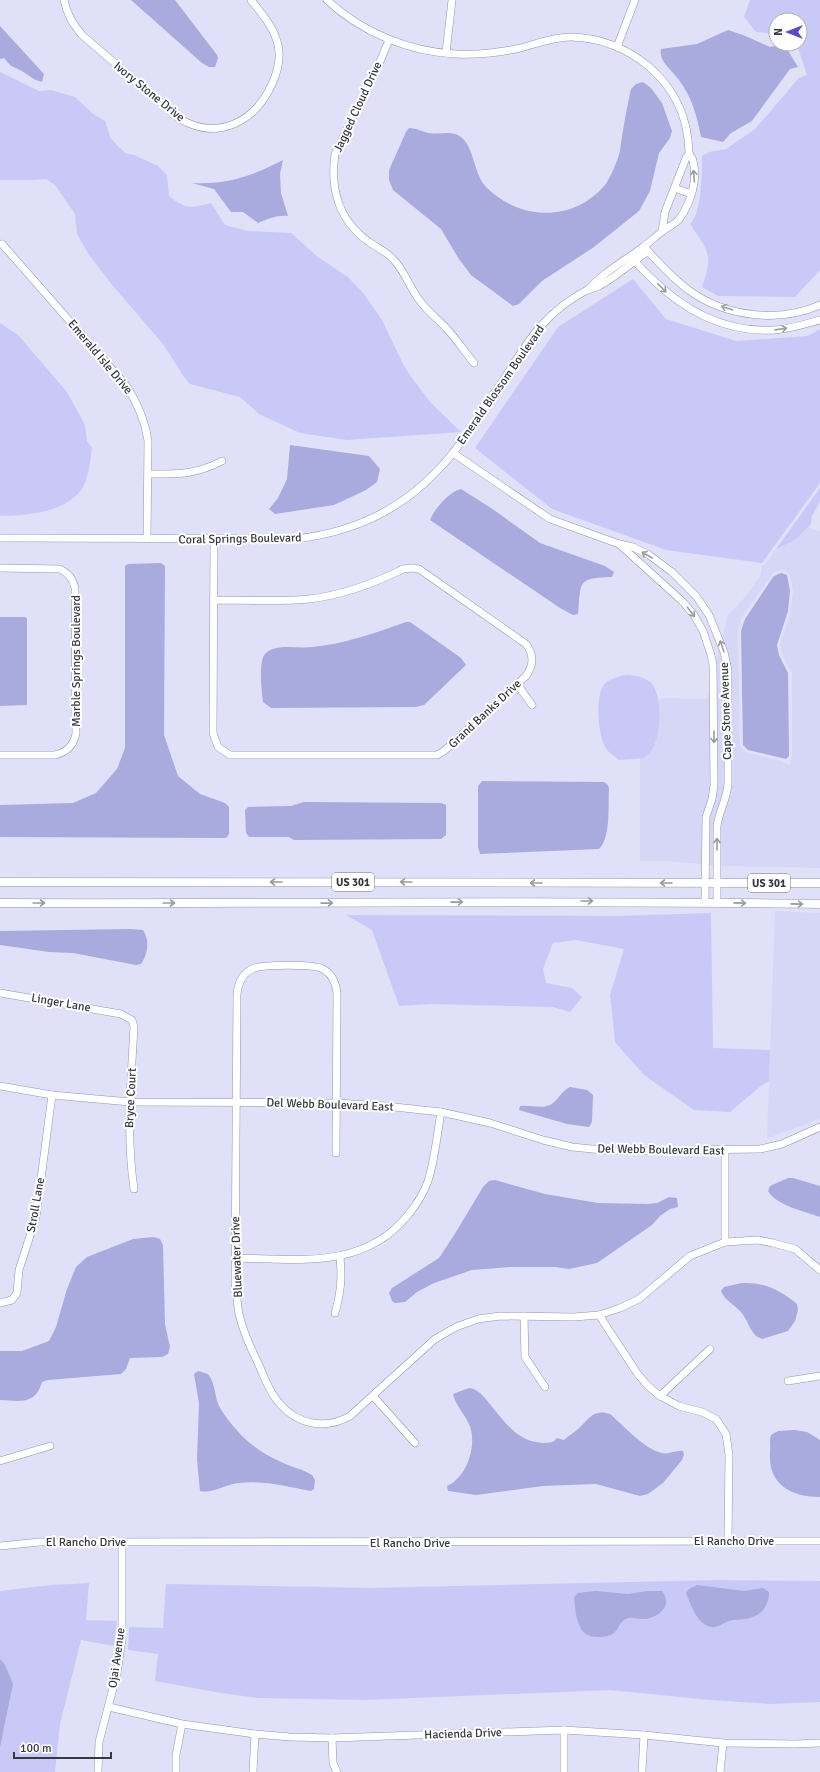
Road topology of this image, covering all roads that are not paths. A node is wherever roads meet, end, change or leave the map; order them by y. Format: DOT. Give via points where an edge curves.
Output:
graph roads {
  1 [pos="64,0"];
  2 [pos="251,0"];
  3 [pos="327,0"];
  4 [pos="452,0"];
  5 [pos="635,0"];
  6 [pos="389,40"];
  7 [pos="617,47"];
  8 [pos="446,53"];
  9 [pos="690,154"];
  10 [pos="675,188"];
  11 [pos="691,194"];
  12 [pos="662,231"];
  13 [pos="2,244"];
  14 [pos="646,249"];
  15 [pos="633,258"];
  16 [pos="820,305"];
  17 [pos="820,320"];
  18 [pos="474,363"];
  19 [pos="452,453"];
  20 [pos="222,461"];
  21 [pos="148,474"];
  22 [pos="0,538"];
  23 [pos="147,540"];
  24 [pos="214,540"];
  25 [pos="619,544"];
  26 [pos="0,568"];
  27 [pos="213,600"];
  28 [pos="517,684"];
  29 [pos="532,705"];
  30 [pos="0,755"];
  31 [pos="0,882"];
  32 [pos="705,883"];
  33 [pos="717,883"];
  34 [pos="820,883"];
  35 [pos="706,902"];
  36 [pos="717,902"];
  37 [pos="0,903"];
  38 [pos="820,904"];
  39 [pos="0,992"];
  40 [pos="121,1014"];
  41 [pos="0,1086"];
  42 [pos="52,1095"];
  43 [pos="130,1102"];
  44 [pos="236,1103"];
  45 [pos="336,1103"];
  46 [pos="441,1112"];
  47 [pos="820,1127"];
  48 [pos="725,1151"];
  49 [pos="336,1153"];
  50 [pos="134,1189"];
  51 [pos="725,1242"];
  52 [pos="340,1257"];
  53 [pos="235,1258"];
  54 [pos="820,1270"];
  55 [pos="0,1303"];
  56 [pos="335,1313"];
  57 [pos="599,1315"];
  58 [pos="524,1316"];
  59 [pos="710,1349"];
  60 [pos="820,1376"];
  61 [pos="788,1380"];
  62 [pos="545,1387"];
  63 [pos="373,1396"];
  64 [pos="660,1396"];
  65 [pos="415,1443"];
  66 [pos="50,1446"];
  67 [pos="0,1461"];
  68 [pos="728,1541"];
  69 [pos="820,1541"];
  70 [pos="122,1542"];
  71 [pos="0,1546"];
  72 [pos="109,1707"];
  73 [pos="182,1724"];
  74 [pos="564,1730"];
  75 [pos="255,1734"];
  76 [pos="644,1735"];
  77 [pos="332,1738"];
  78 [pos="722,1743"];
  79 [pos="820,1743"];
  80 [pos="98,1772"];
  81 [pos="176,1772"];
  82 [pos="253,1772"];
  83 [pos="337,1772"];
  84 [pos="564,1772"];
  85 [pos="642,1772"];
  86 [pos="720,1772"];
  1 -- 2 [label="street, Ivory Stone Drive" via="72,23 88,41 180,119 192,126 210,128 225,128 239,123 260,105 276,75 279,60 275,34"];
  3 -- 6 [label="street, Emerald Blossom Boulevard" via="363,26"];
  4 -- 8 [label="street"];
  5 -- 7 [label="street"];
  6 -- 8 [label="street, Emerald Blossom Boulevard" via="422,50"];
  6 -- 18 [label="street, Jagged Cloud Drive" via="335,154 333,184 338,204 354,229 393,258 420,301 448,330"];
  7 -- 8 [label="street, Emerald Blossom Boulevard" via="599,40 570,37 487,54"];
  7 -- 9 [label="street, Emerald Blossom Boulevard" via="648,64 667,84 687,125"];
  9 -- 10 [label="street" via="686,158"];
  11 -- 9 [label="street, Emerald Blossom Boulevard, one-way" via="695,183"];
  10 -- 11 [label="street"];
  10 -- 12 [label="street" via="665,212"];
  11 -- 12 [label="street, Emerald Blossom Boulevard" via="680,219"];
  12 -- 14 [label="street, Emerald Blossom Boulevard"];
  13 -- 21 [label="street, Emerald Isle Drive" via="135,398 146,426"];
  14 -- 15 [label="street, Emerald Blossom Boulevard"];
  16 -- 14 [label="street, one-way" via="790,314 765,315 739,312 713,304 674,279"];
  15 -- 17 [label="street, one-way" via="667,293 693,310 718,321 749,328 775,330"];
  15 -- 19 [label="street, Emerald Blossom Boulevard" via="595,281 588,290 561,306 540,326"];
  19 -- 24 [label="street, Coral Springs Boulevard" via="418,490 396,506 343,531 295,540"];
  19 -- 25 [label="street, Cape Stone Avenue" via="550,519"];
  20 -- 21 [label="street" via="190,473"];
  21 -- 23 [label="street, Emerald Isle Drive"];
  22 -- 23 [label="street, Coral Springs Boulevard"];
  23 -- 24 [label="street, Coral Springs Boulevard"];
  24 -- 27 [label="street, Grand Banks Drive"];
  25 -- 32 [label="street, Cape Stone Avenue, one-way" via="694,615 703,631 711,655 714,682 714,785 706,817"];
  33 -- 25 [label="street, Cape Stone Avenue, one-way" via="717,826 728,784 728,670 724,652 709,616 682,580 649,555 633,547"];
  26 -- 30 [label="street, Marble Springs Boulevard" via="56,568 67,572 73,580 76,719 74,741 63,753"];
  27 -- 28 [label="street, Grand Banks Drive" via="309,599 360,588 403,569 419,569 526,644 533,660 526,676"];
  27 -- 28 [label="street, Grand Banks Drive" via="214,738 218,747 230,755 437,755"];
  28 -- 29 [label="street"];
  32 -- 31 [label="main road, US 301, one-way"];
  32 -- 33 [label="main road, US 301"];
  32 -- 35 [label="street, Cape Stone Avenue"];
  33 -- 34 [label="main road, US 301"];
  33 -- 36 [label="street, Cape Stone Avenue"];
  35 -- 36 [label="main road, US 301"];
  37 -- 35 [label="main road, US 301 / US 301, one-way"];
  36 -- 38 [label="main road, US 301, one-way"];
  39 -- 40 [label="street, Linger Lane"];
  40 -- 43 [label="street, Bryce Court" via="129,1017 134,1027"];
  41 -- 42 [label="street, Del Webb Boulevard East"];
  42 -- 43 [label="street, Del Webb Boulevard East"];
  42 -- 55 [label="street, Stroll Lane" via="36,1217 19,1270 17,1293 12,1300"];
  43 -- 44 [label="street, Del Webb Boulevard East"];
  43 -- 50 [label="street, Bryce Court" via="129,1161"];
  44 -- 45 [label="street, Del Webb Boulevard East"];
  44 -- 45 [label="street, Bluewater Drive" via="237,994 240,980 257,967 309,966 322,968 336,986"];
  44 -- 53 [label="street, Bluewater Drive"];
  45 -- 46 [label="street, Del Webb Boulevard East"];
  45 -- 49 [label="street"];
  46 -- 48 [label="street, Del Webb Boulevard East" via="490,1123 572,1147 613,1151"];
  46 -- 52 [label="street" via="428,1182 415,1206 400,1225 379,1241"];
  47 -- 48 [label="street, Del Webb Boulevard East" via="782,1144 760,1149"];
  48 -- 51 [label="street"];
  51 -- 54 [label="street, Bluewater Drive" via="758,1240 795,1249"];
  51 -- 57 [label="street, Bluewater Drive" via="690,1256 639,1299"];
  52 -- 53 [label="street"];
  52 -- 56 [label="street" via="342,1279"];
  53 -- 63 [label="street, Bluewater Drive" via="235,1284 240,1315 250,1345 278,1402 306,1422 324,1425 339,1422 350,1416"];
  57 -- 58 [label="street, Bluewater Drive"];
  57 -- 64 [label="street" via="637,1373"];
  58 -- 62 [label="street" via="525,1357"];
  58 -- 63 [label="street, Bluewater Drive" via="478,1319 456,1327 435,1339"];
  59 -- 64 [label="street"];
  60 -- 61 [label="street"];
  63 -- 65 [label="street"];
  64 -- 68 [label="street" via="679,1406 716,1419 726,1434 729,1455"];
  66 -- 67 [label="street"];
  68 -- 69 [label="street, El Rancho Drive"];
  68 -- 70 [label="street, El Rancho Drive"];
  70 -- 71 [label="street, El Rancho Drive" via="40,1542"];
  70 -- 72 [label="street, Ojai Avenue" via="122,1640"];
  72 -- 73 [label="street, Hacienda Drive"];
  72 -- 80 [label="street, Ojai Avenue" via="99,1742"];
  73 -- 75 [label="street, Hacienda Drive"];
  73 -- 81 [label="street" via="176,1755"];
  74 -- 76 [label="street, Hacienda Drive"];
  74 -- 77 [label="street, Hacienda Drive"];
  74 -- 84 [label="street"];
  75 -- 77 [label="street, Hacienda Drive"];
  75 -- 82 [label="street"];
  76 -- 78 [label="street, Hacienda Drive"];
  76 -- 85 [label="street"];
  77 -- 83 [label="street" via="333,1763"];
  78 -- 79 [label="street, Hacienda Drive"];
  78 -- 86 [label="street"];
}
